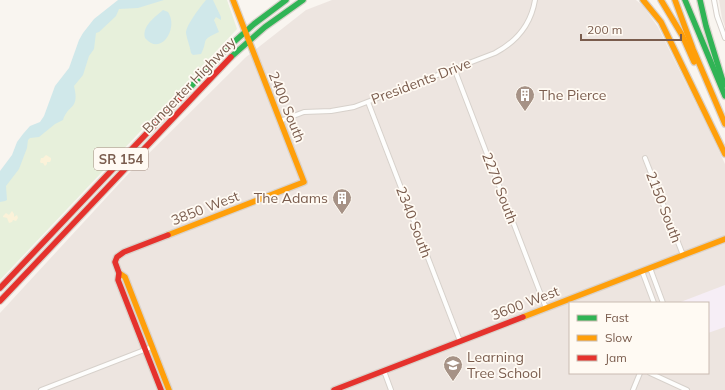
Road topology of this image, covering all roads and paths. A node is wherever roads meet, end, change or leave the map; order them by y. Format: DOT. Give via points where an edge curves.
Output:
graph roads {
  1 [pos="233,0"];
  2 [pos="286,0"];
  3 [pos="303,0"];
  4 [pos="535,0"];
  5 [pos="643,0"];
  6 [pos="661,0"];
  7 [pos="675,0"];
  8 [pos="685,0"];
  9 [pos="700,0"];
  10 [pos="714,0"];
  11 [pos="245,32"];
  12 [pos="725,38"];
  13 [pos="248,41"];
  14 [pos="454,68"];
  15 [pos="725,89"];
  16 [pos="711,93"];
  17 [pos="725,96"];
  18 [pos="368,102"];
  19 [pos="280,121"];
  20 [pos="725,124"];
  21 [pos="725,154"];
  22 [pos="645,158"];
  23 [pos="304,182"];
  24 [pos="725,239"];
  25 [pos="683,255"];
  26 [pos="650,268"];
  27 [pos="642,271"];
  28 [pos="119,273"];
  29 [pos="0,288"];
  30 [pos="0,301"];
  31 [pos="654,302"];
  32 [pos="664,302"];
  33 [pos="546,308"];
  34 [pos="460,341"];
  35 [pos="152,347"];
  36 [pos="145,350"];
  37 [pos="384,371"];
  38 [pos="640,374"];
  39 [pos="652,374"];
  40 [pos="41,390"];
  41 [pos="161,390"];
  42 [pos="169,390"];
  43 [pos="334,390"];
  44 [pos="391,390"];
  45 [pos="633,390"];
  46 [pos="687,390"];
  1 -- 11 [label="main road, 2400 South"];
  2 -- 11 [label="main road, Bangerter Highway / SR 154"];
  3 -- 13 [label="main road, Bangerter Highway / SR 154"];
  4 -- 14 [label="street, Presidents Drive" via="527,23 510,43 495,53"];
  5 -- 21 [label="main road" via="661,22"];
  6 -- 16 [label="main road"];
  7 -- 16 [label="main road"];
  8 -- 17 [label="main road"];
  9 -- 15 [label="main road"];
  10 -- 12 [label="street"];
  11 -- 13 [label="main road, 2400 South"];
  11 -- 29 [label="main road, Bangerter Highway / SR 154"];
  13 -- 19 [label="main road, 2400 South"];
  13 -- 30 [label="main road, Bangerter Highway / SR 154"];
  14 -- 18 [label="street, Presidents Drive"];
  14 -- 33 [label="street, 2270 South"];
  16 -- 20 [label="main road"];
  18 -- 19 [label="street, Presidents Drive" via="348,109 304,112"];
  18 -- 34 [label="street, 2340 South"];
  19 -- 23 [label="main road, 2400 South"];
  22 -- 25 [label="street, 2150 South"];
  23 -- 28 [label="main road, 3850 West" via="124,252 116,258"];
  24 -- 25 [label="main road, 3600 West"];
  25 -- 26 [label="main road, 3600 West"];
  26 -- 27 [label="main road, 3600 West"];
  26 -- 32 [label="street"];
  27 -- 31 [label="street"];
  27 -- 33 [label="main road, 3600 West"];
  28 -- 35 [label="main road" via="125,277"];
  28 -- 36 [label="main road" via="118,280"];
  33 -- 34 [label="main road, 3600 West"];
  34 -- 37 [label="main road, 3600 West"];
  35 -- 36 [label="street"];
  35 -- 42 [label="main road"];
  36 -- 40 [label="street"];
  36 -- 41 [label="main road"];
  37 -- 43 [label="main road, 3600 West"];
  37 -- 44 [label="street"];
  38 -- 45 [label="street"];
  39 -- 46 [label="street"];
}
